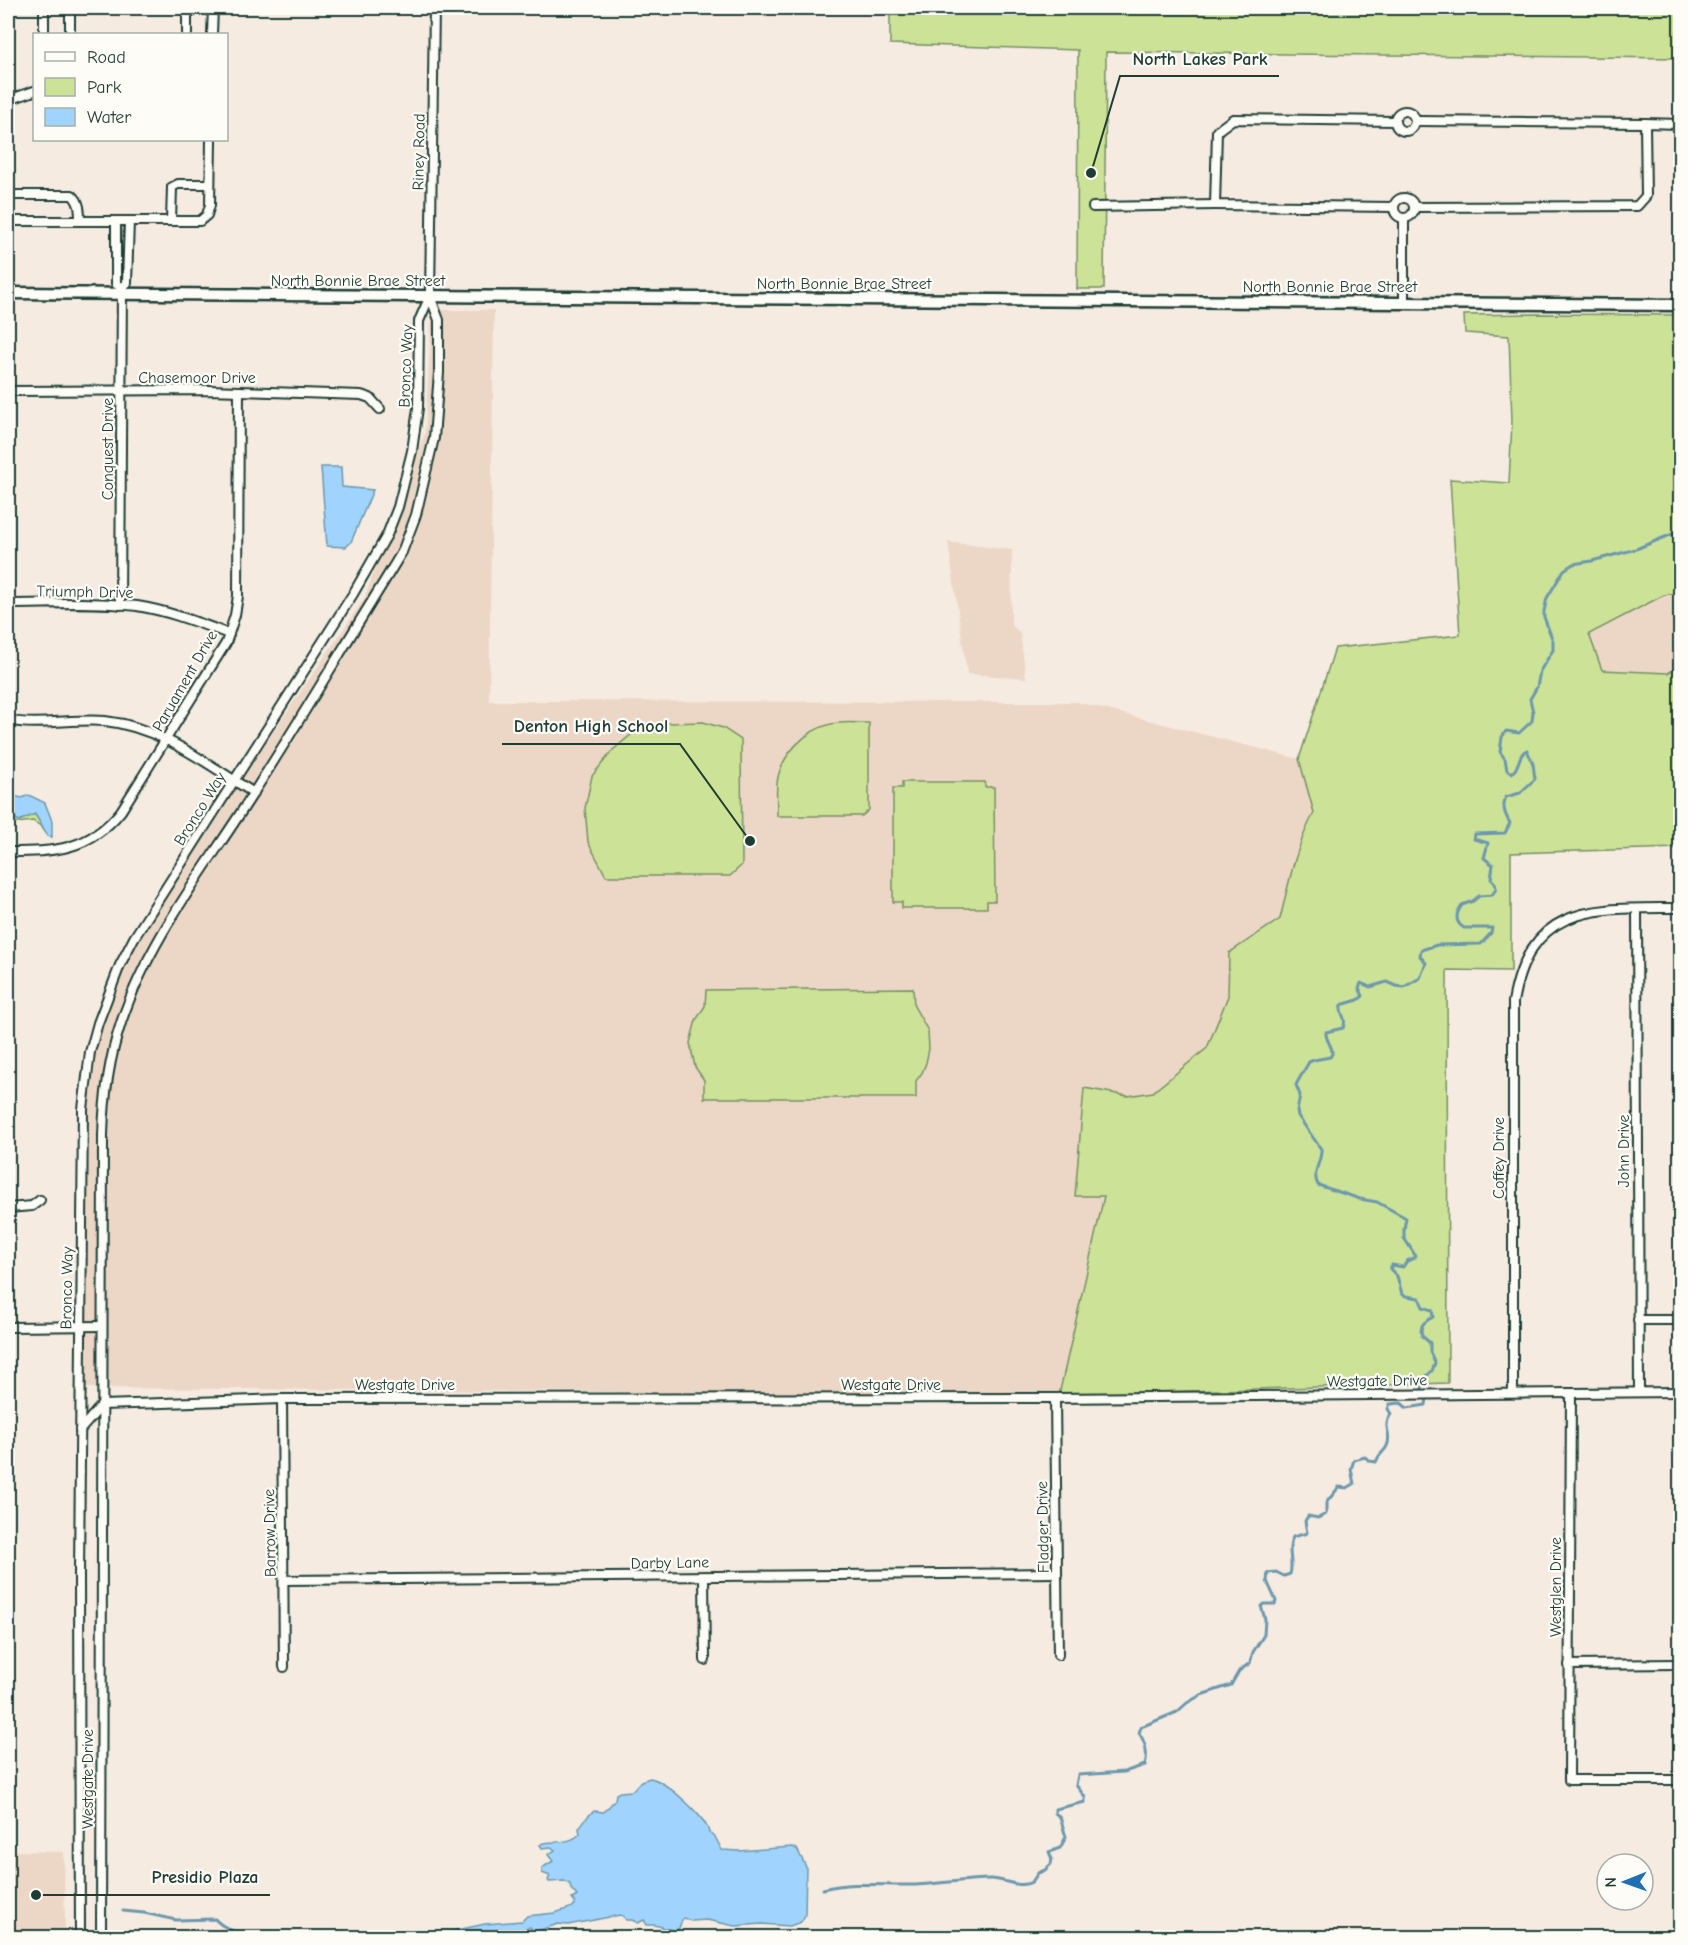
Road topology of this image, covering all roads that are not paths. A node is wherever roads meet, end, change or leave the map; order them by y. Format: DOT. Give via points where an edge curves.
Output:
graph roads {
  1 [pos="44,8"];
  2 [pos="70,8"];
  3 [pos="199,8"];
  4 [pos="213,8"];
  5 [pos="434,8"];
  6 [pos="44,33"];
  7 [pos="70,33"];
  8 [pos="187,33"];
  9 [pos="212,33"];
  10 [pos="33,91"];
  11 [pos="1395,121"];
  12 [pos="1416,121"];
  13 [pos="1645,123"];
  14 [pos="1680,123"];
  15 [pos="211,141"];
  16 [pos="8,147"];
  17 [pos="210,184"];
  18 [pos="8,195"];
  19 [pos="1215,205"];
  20 [pos="1093,207"];
  21 [pos="1394,207"];
  22 [pos="1414,207"];
  23 [pos="1404,218"];
  24 [pos="8,221"];
  25 [pos="80,221"];
  26 [pos="116,221"];
  27 [pos="129,221"];
  28 [pos="171,221"];
  29 [pos="122,291"];
  30 [pos="8,293"];
  31 [pos="430,296"];
  32 [pos="1404,303"];
  33 [pos="1680,305"];
  34 [pos="121,391"];
  35 [pos="239,391"];
  36 [pos="8,392"];
  37 [pos="380,409"];
  38 [pos="8,604"];
  39 [pos="120,605"];
  40 [pos="229,634"];
  41 [pos="8,720"];
  42 [pos="167,739"];
  43 [pos="234,781"];
  44 [pos="254,793"];
  45 [pos="8,852"];
  46 [pos="1680,908"];
  47 [pos="1637,909"];
  48 [pos="40,1200"];
  49 [pos="8,1208"];
  50 [pos="1638,1320"];
  51 [pos="1680,1320"];
  52 [pos="80,1326"];
  53 [pos="102,1326"];
  54 [pos="8,1327"];
  55 [pos="1640,1392"];
  56 [pos="1680,1392"];
  57 [pos="1513,1394"];
  58 [pos="1571,1394"];
  59 [pos="1055,1398"];
  60 [pos="282,1399"];
  61 [pos="80,1406"];
  62 [pos="102,1406"];
  63 [pos="80,1430"];
  64 [pos="1056,1573"];
  65 [pos="704,1577"];
  66 [pos="284,1580"];
  67 [pos="1058,1655"];
  68 [pos="705,1660"];
  69 [pos="1680,1664"];
  70 [pos="1569,1665"];
  71 [pos="284,1667"];
  72 [pos="1680,1780"];
  73 [pos="80,1938"];
  74 [pos="101,1938"];
  1 -- 6 [label="street"];
  2 -- 7 [label="street"];
  3 -- 8 [label="street" via="187,14"];
  4 -- 9 [label="street"];
  5 -- 31 [label="street, Riney Road"];
  10 -- 16 [label="street" via="11,99"];
  11 -- 12 [label="street" via="1397,114 1407,111"];
  11 -- 12 [label="street" via="1399,130 1405,132 1412,130"];
  11 -- 19 [label="street" via="1233,119 1216,131"];
  12 -- 13 [label="street"];
  13 -- 14 [label="street"];
  13 -- 22 [label="street" via="1646,196 1637,206"];
  15 -- 17 [label="street"];
  17 -- 28 [label="street" via="207,214 200,220"];
  17 -- 28 [label="street" via="178,184 172,188"];
  18 -- 25 [label="street" via="72,195 80,209"];
  19 -- 20 [label="street"];
  19 -- 21 [label="street"];
  21 -- 22 [label="street" via="1406,198"];
  21 -- 23 [label="street"];
  22 -- 23 [label="street" via="1412,214"];
  23 -- 32 [label="street"];
  24 -- 25 [label="street"];
  25 -- 26 [label="street"];
  26 -- 27 [label="street"];
  26 -- 29 [label="street" via="116,284"];
  27 -- 28 [label="street"];
  27 -- 29 [label="street" via="127,283"];
  29 -- 30 [label="main road, North Bonnie Brae Street"];
  29 -- 31 [label="main road, North Bonnie Brae Street"];
  29 -- 34 [label="street, Conquest Drive"];
  31 -- 32 [label="main road, North Bonnie Brae Street"];
  31 -- 43 [label="street, Bronco Way" via="419,321 418,408 412,451 387,535"];
  31 -- 44 [label="street, Bronco Way" via="440,320 437,405 434,438 416,515 402,552"];
  32 -- 33 [label="main road, North Bonnie Brae Street"];
  34 -- 35 [label="street, Chasemoor Drive"];
  34 -- 36 [label="street, Chasemoor Drive"];
  34 -- 39 [label="street, Conquest Drive"];
  35 -- 37 [label="street, Chasemoor Drive" via="361,395"];
  35 -- 40 [label="street, Paruament Drive" via="238,596"];
  38 -- 39 [label="street, Triumph Drive"];
  39 -- 40 [label="street, Triumph Drive" via="172,614"];
  40 -- 42 [label="street, Paruament Drive"];
  41 -- 42 [label="street" via="103,721 141,728"];
  42 -- 43 [label="street"];
  42 -- 45 [label="street, Paruament Drive" via="121,811 94,836 60,850"];
  43 -- 44 [label="street"];
  43 -- 52 [label="street, Bronco Way" via="134,938 98,1023 83,1109"];
  44 -- 53 [label="street, Bronco Way" via="174,913 120,1024 104,1109"];
  46 -- 47 [label="street"];
  47 -- 50 [label="street, John Drive"];
  47 -- 57 [label="street, Coffey Drive" via="1599,909 1563,921 1537,942 1521,967 1513,1002"];
  48 -- 49 [label="street" via="26,1208"];
  50 -- 51 [label="street"];
  50 -- 55 [label="street, John Drive"];
  52 -- 53 [label="street"];
  52 -- 54 [label="street"];
  52 -- 61 [label="street, Bronco Way"];
  53 -- 62 [label="street, Bronco Way"];
  55 -- 56 [label="street, Westgate Drive"];
  55 -- 58 [label="street, Westgate Drive"];
  57 -- 58 [label="street, Westgate Drive"];
  57 -- 59 [label="street, Westgate Drive"];
  58 -- 70 [label="street, Westglen Drive"];
  59 -- 60 [label="street, Westgate Drive"];
  59 -- 64 [label="street, Fladger Drive"];
  60 -- 62 [label="street, Westgate Drive"];
  60 -- 66 [label="street, Barrow Drive"];
  61 -- 63 [label="street, Westgate Drive"];
  62 -- 63 [label="street"];
  62 -- 74 [label="street, Westgate Drive"];
  63 -- 73 [label="street, Westgate Drive"];
  64 -- 65 [label="street, Darby Lane"];
  64 -- 67 [label="street, Fladger Drive"];
  65 -- 66 [label="street, Darby Lane"];
  65 -- 68 [label="street"];
  66 -- 71 [label="street, Barrow Drive"];
  69 -- 70 [label="street"];
  70 -- 72 [label="street, Westglen Drive" via="1569,1780"];
}
